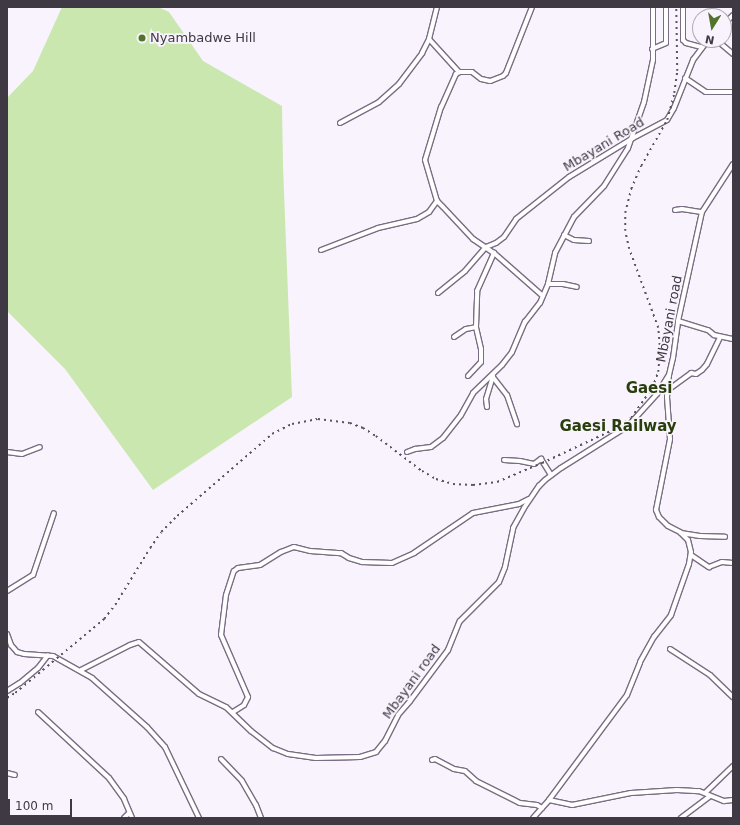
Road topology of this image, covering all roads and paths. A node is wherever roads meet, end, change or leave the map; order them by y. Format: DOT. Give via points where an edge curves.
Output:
graph roads {
  1 [pos="437,7"];
  2 [pos="532,7"];
  3 [pos="653,7"];
  4 [pos="666,7"];
  5 [pos="683,7"];
  6 [pos="429,38"];
  7 [pos="692,45"];
  8 [pos="700,48"];
  9 [pos="652,50"];
  10 [pos="459,72"];
  11 [pos="685,78"];
  12 [pos="733,92"];
  13 [pos="340,123"];
  14 [pos="633,138"];
  15 [pos="733,164"];
  16 [pos="437,201"];
  17 [pos="675,210"];
  18 [pos="702,212"];
  19 [pos="564,235"];
  20 [pos="589,241"];
  21 [pos="486,247"];
  22 [pos="321,250"];
  23 [pos="494,253"];
  24 [pos="548,284"];
  25 [pos="577,287"];
  26 [pos="438,293"];
  27 [pos="543,296"];
  28 [pos="678,321"];
  29 [pos="476,327"];
  30 [pos="454,337"];
  31 [pos="720,337"];
  32 [pos="733,340"];
  33 [pos="493,375"];
  34 [pos="468,376"];
  35 [pos="669,376"];
  36 [pos="668,390"];
  37 [pos="486,407"];
  38 [pos="516,424"];
  39 [pos="40,447"];
  40 [pos="7,452"];
  41 [pos="407,452"];
  42 [pos="504,460"];
  43 [pos="551,475"];
  44 [pos="532,497"];
  45 [pos="54,513"];
  46 [pos="680,532"];
  47 [pos="725,537"];
  48 [pos="691,555"];
  49 [pos="733,563"];
  50 [pos="7,591"];
  51 [pos="7,634"];
  52 [pos="670,649"];
  53 [pos="48,655"];
  54 [pos="80,670"];
  55 [pos="7,691"];
  56 [pos="733,697"];
  57 [pos="38,712"];
  58 [pos="233,712"];
  59 [pos="221,759"];
  60 [pos="432,760"];
  61 [pos="733,766"];
  62 [pos="7,772"];
  63 [pos="15,775"];
  64 [pos="704,793"];
  65 [pos="710,796"];
  66 [pos="549,800"];
  67 [pos="733,800"];
  68 [pos="542,808"];
  69 [pos="129,813"];
  70 [pos="124,818"];
  71 [pos="132,818"];
  72 [pos="199,818"];
  73 [pos="261,818"];
  74 [pos="533,818"];
  75 [pos="681,818"];
  1 -- 6 [label="street"];
  2 -- 10 [label="street" via="504,76 490,81 481,79 472,72"];
  3 -- 9 [label="street"];
  4 -- 9 [label="street" via="666,44"];
  5 -- 7 [label="street" via="683,40"];
  6 -- 10 [label="street"];
  6 -- 13 [label="street" via="422,53 392,92 373,106"];
  8 -- 11 [label="street, Mbayani Road"];
  9 -- 14 [label="street" via="653,60"];
  10 -- 16 [label="street" via="453,79 441,106 425,154 426,170"];
  11 -- 12 [label="street" via="706,92"];
  11 -- 14 [label="street, Mbayani Road" via="667,120"];
  14 -- 19 [label="street" via="611,177 578,211"];
  14 -- 21 [label="street, Mbayani Road" via="569,177 516,219 498,242"];
  15 -- 18 [label="street, Mbayani road"];
  16 -- 21 [label="street" via="465,231"];
  16 -- 22 [label="street" via="429,212 417,219 378,228"];
  17 -- 18 [label="street"];
  18 -- 28 [label="street, Mbayani road"];
  19 -- 20 [label="street" via="574,240"];
  19 -- 24 [label="street" via="556,253"];
  21 -- 23 [label="street"];
  21 -- 26 [label="street, Mbayani Road" via="465,271"];
  23 -- 27 [label="street"];
  23 -- 29 [label="street" via="477,288"];
  24 -- 25 [label="street"];
  24 -- 27 [label="street"];
  27 -- 33 [label="street" via="524,322 512,352"];
  28 -- 31 [label="street" via="702,328"];
  28 -- 35 [label="street, Mbayani road"];
  29 -- 30 [label="street" via="466,329"];
  29 -- 34 [label="street" via="481,362"];
  31 -- 32 [label="street"];
  31 -- 36 [label="street" via="702,370 691,374"];
  33 -- 37 [label="street"];
  33 -- 38 [label="street" via="507,394"];
  33 -- 41 [label="street" via="473,393 461,415 443,438 431,447"];
  35 -- 36 [label="street"];
  35 -- 43 [label="street, Mbayani road" via="657,394 628,426"];
  36 -- 46 [label="street" via="670,439 656,510 668,526"];
  39 -- 40 [label="street" via="22,454"];
  42 -- 43 [label="street" via="534,464 541,459"];
  43 -- 44 [label="street, Mbayani road"];
  44 -- 58 [label="street, Mbayani road" via="513,528 499,582 460,621 448,650 398,715 376,752 356,757 316,758 288,754 267,744"];
  44 -- 58 [label="street" via="519,504 473,513 414,553 392,563 362,562 341,553 294,547 260,565 238,568 234,571 227,591 221,635 248,697 244,705"];
  45 -- 50 [label="street" via="33,575"];
  46 -- 47 [label="street"];
  46 -- 48 [label="street" via="689,543"];
  48 -- 49 [label="street" via="708,567 722,562"];
  48 -- 66 [label="street" via="671,615 654,636 640,662 630,691"];
  51 -- 53 [label="street" via="17,652"];
  52 -- 56 [label="street" via="710,675"];
  53 -- 54 [label="street"];
  53 -- 55 [label="street" via="32,673"];
  54 -- 58 [label="street, Mbayani road" via="140,642 204,698"];
  54 -- 72 [label="street" via="103,687 162,742"];
  57 -- 69 [label="street" via="109,778 124,799"];
  59 -- 73 [label="street" via="242,781"];
  60 -- 68 [label="street" via="465,771 476,781 520,803"];
  61 -- 64 [label="street"];
  62 -- 63 [label="street"];
  64 -- 65 [label="street"];
  64 -- 66 [label="street" via="677,790 631,792 572,806"];
  65 -- 67 [label="street" via="724,801"];
  65 -- 75 [label="street"];
  66 -- 68 [label="street"];
  68 -- 74 [label="street"];
  69 -- 70 [label="street"];
  69 -- 71 [label="street"];
}
